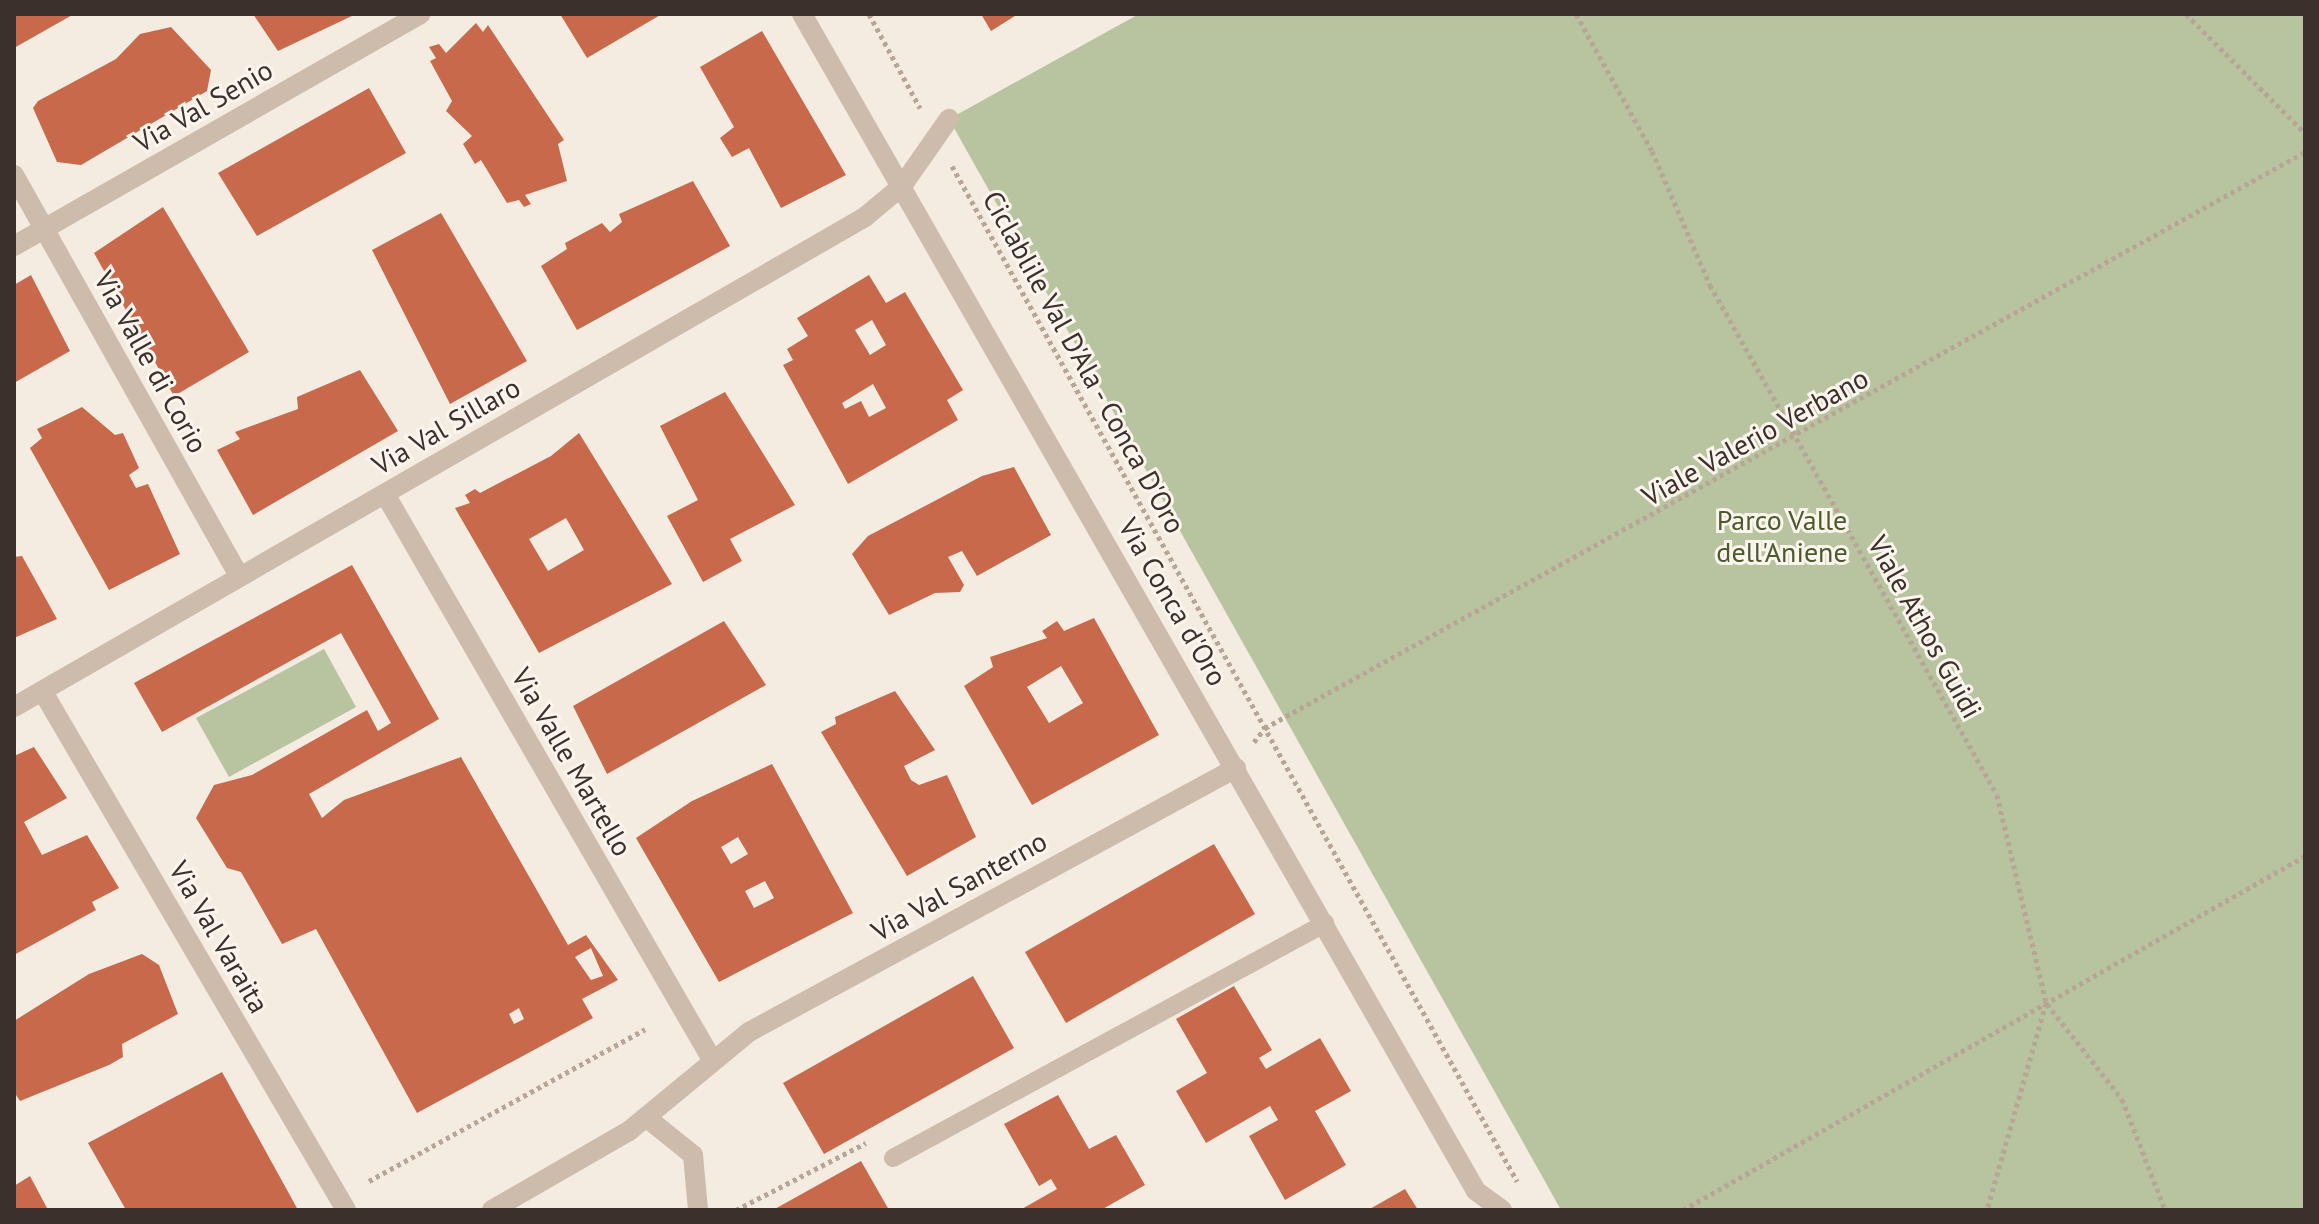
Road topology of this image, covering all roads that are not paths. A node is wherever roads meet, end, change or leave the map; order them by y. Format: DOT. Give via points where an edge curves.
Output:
graph roads {
  1 [pos="420,14"];
  2 [pos="802,14"];
  3 [pos="949,119"];
  4 [pos="14,175"];
  5 [pos="902,186"];
  6 [pos="44,228"];
  7 [pos="14,246"];
  8 [pos="385,494"];
  9 [pos="239,576"];
  10 [pos="43,692"];
  11 [pos="14,707"];
  12 [pos="1236,768"];
  13 [pos="1325,923"];
  14 [pos="711,1058"];
  15 [pos="647,1118"];
  16 [pos="893,1158"];
  17 [pos="1480,1201"];
  18 [pos="346,1210"];
  19 [pos="492,1210"];
  20 [pos="698,1210"];
  21 [pos="1502,1210"];
  1 -- 6 [label="street, Via Val Senio"];
  2 -- 5 [label="street, Via Conca d'Oro"];
  3 -- 5 [label="street, Via Val Sillaro"];
  4 -- 6 [label="street, Via Valle di Corio"];
  5 -- 8 [label="street, Via Val Sillaro" via="865,217"];
  5 -- 12 [label="street, Via Conca d'Oro"];
  6 -- 7 [label="street, Via Val Senio"];
  6 -- 9 [label="street, Via Valle di Corio"];
  8 -- 9 [label="street, Via Val Sillaro"];
  8 -- 14 [label="street, Via Valle Martello"];
  9 -- 10 [label="street, Via Val Sillaro"];
  10 -- 11 [label="street, Via Val Sillaro"];
  10 -- 18 [label="street, Via Val Varaita"];
  12 -- 13 [label="street, Via Conca d'Oro"];
  12 -- 14 [label="street, Via Val Santerno"];
  13 -- 16 [label="lane"];
  13 -- 17 [label="street, Via Conca d'Oro"];
  14 -- 15 [label="street, Via Val Santerno"];
  15 -- 19 [label="street, Via Val Santerno"];
  15 -- 20 [label="street" via="693,1155"];
  17 -- 21 [label="street, Via Conca d'Oro"];
}
